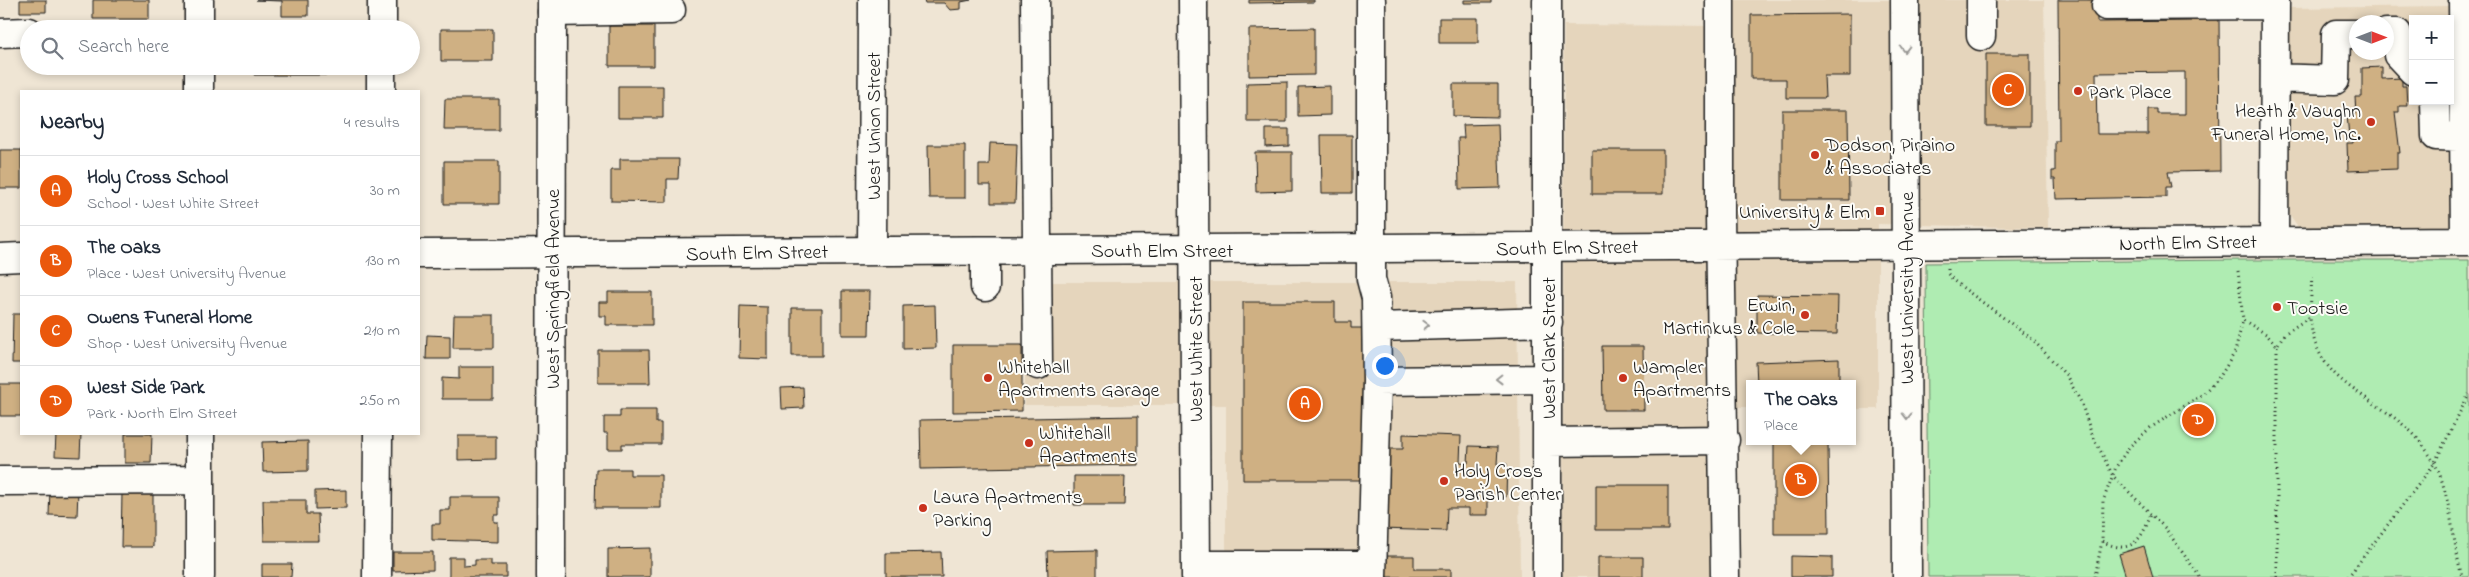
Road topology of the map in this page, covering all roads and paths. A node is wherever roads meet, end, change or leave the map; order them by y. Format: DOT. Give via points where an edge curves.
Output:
graph roads {
  1 [pos="199,0"];
  2 [pos="382,0"];
  3 [pos="873,0"];
  4 [pos="1035,0"];
  5 [pos="1193,0"];
  6 [pos="1370,0"];
  7 [pos="1547,0"];
  8 [pos="1720,0"];
  9 [pos="1905,0"];
  10 [pos="1981,0"];
  11 [pos="2463,0"];
  12 [pos="2275,2"];
  13 [pos="552,6"];
  14 [pos="2106,6"];
  15 [pos="672,10"];
  16 [pos="199,20"];
  17 [pos="382,20"];
  18 [pos="20,32"];
  19 [pos="0,33"];
  20 [pos="2394,33"];
  21 [pos="2349,34"];
  22 [pos="1981,36"];
  23 [pos="2409,67"];
  24 [pos="199,75"];
  25 [pos="382,75"];
  26 [pos="2275,78"];
  27 [pos="199,90"];
  28 [pos="381,90"];
  29 [pos="2435,105"];
  30 [pos="2464,137"];
  31 [pos="2274,241"];
  32 [pos="2467,241"];
  33 [pos="1721,245"];
  34 [pos="1906,245"];
  35 [pos="1547,247"];
  36 [pos="1372,249"];
  37 [pos="1194,250"];
  38 [pos="872,251"];
  39 [pos="1036,251"];
  40 [pos="985,252"];
  41 [pos="420,254"];
  42 [pos="552,254"];
  43 [pos="0,258"];
  44 [pos="20,258"];
  45 [pos="2238,271"];
  46 [pos="2312,272"];
  47 [pos="1948,274"];
  48 [pos="985,287"];
  49 [pos="2310,317"];
  50 [pos="2243,320"];
  51 [pos="1548,322"];
  52 [pos="1377,327"];
  53 [pos="2277,346"];
  54 [pos="1038,365"];
  55 [pos="1547,378"];
  56 [pos="1378,381"];
  57 [pos="2469,394"];
  58 [pos="200,435"];
  59 [pos="378,435"];
  60 [pos="1725,440"];
  61 [pos="1547,442"];
  62 [pos="2434,464"];
  63 [pos="2113,476"];
  64 [pos="200,480"];
  65 [pos="0,481"];
  66 [pos="2151,514"];
  67 [pos="2102,541"];
  68 [pos="1196,571"];
  69 [pos="1372,571"];
  70 [pos="200,577"];
  71 [pos="377,577"];
  72 [pos="551,577"];
  73 [pos="1547,577"];
  74 [pos="1725,577"];
  75 [pos="1907,577"];
  76 [pos="2095,577"];
  77 [pos="2200,577"];
  78 [pos="2277,577"];
  79 [pos="2348,577"];
  80 [pos="2462,577"];
  1 -- 16 [label="street"];
  2 -- 17 [label="street"];
  3 -- 38 [label="street, West Union Street"];
  4 -- 39 [label="street"];
  5 -- 37 [label="street, West White Street"];
  6 -- 36 [label="street"];
  7 -- 35 [label="street, West Clark Street"];
  8 -- 33 [label="street"];
  9 -- 34 [label="street, West University Avenue, one-way"];
  10 -- 22 [label="street"];
  11 -- 30 [label="street"];
  12 -- 14 [label="street"];
  12 -- 26 [label="street"];
  13 -- 15 [label="street"];
  13 -- 42 [label="street, West Springfield Avenue"];
  18 -- 19 [label="street"];
  20 -- 23 [label="street" via="2397,33 2398,55"];
  21 -- 26 [label="street" via="2336,34 2335,80"];
  24 -- 27 [label="street"];
  25 -- 28 [label="street"];
  26 -- 31 [label="street"];
  29 -- 30 [label="street" via="2436,136"];
  30 -- 32 [label="street"];
  31 -- 32 [label="street, North Elm Street"];
  31 -- 34 [label="street, North Elm Street"];
  33 -- 34 [label="street, South Elm Street"];
  33 -- 35 [label="street, South Elm Street"];
  33 -- 60 [label="street"];
  34 -- 75 [label="street, West University Avenue, one-way"];
  35 -- 36 [label="street, South Elm Street"];
  35 -- 51 [label="street, West Clark Street"];
  36 -- 37 [label="street, South Elm Street"];
  36 -- 52 [label="street" via="1371,279 1376,298"];
  37 -- 39 [label="street, South Elm Street"];
  37 -- 68 [label="street, West White Street"];
  38 -- 40 [label="street, South Elm Street"];
  38 -- 42 [label="street, South Elm Street"];
  39 -- 40 [label="street, South Elm Street"];
  39 -- 54 [label="street"];
  40 -- 48 [label="street"];
  41 -- 42 [label="street, South Elm Street"];
  42 -- 72 [label="street, West Springfield Avenue"];
  43 -- 44 [label="street"];
  45 -- 50 [label="path"];
  46 -- 49 [label="path"];
  47 -- 63 [label="path" via="2032,339 2066,375"];
  49 -- 53 [label="path" via="2284,334"];
  49 -- 62 [label="path" via="2314,342 2330,370 2410,430"];
  50 -- 53 [label="path" via="2266,334"];
  50 -- 63 [label="path" via="2235,352 2221,375 2203,394 2150,428 2129,448"];
  52 -- 51 [label="street, one-way"];
  51 -- 55 [label="street, West Clark Street"];
  52 -- 56 [label="street"];
  53 -- 78 [label="path"];
  55 -- 56 [label="street, one-way"];
  55 -- 61 [label="street, West Clark Street"];
  56 -- 69 [label="street"];
  57 -- 62 [label="path"];
  58 -- 64 [label="street"];
  59 -- 71 [label="street"];
  60 -- 61 [label="street"];
  60 -- 74 [label="street"];
  61 -- 73 [label="street, West Clark Street"];
  62 -- 79 [label="path"];
  62 -- 80 [label="path"];
  63 -- 66 [label="path"];
  63 -- 67 [label="path" via="2103,501"];
  64 -- 65 [label="street"];
  64 -- 70 [label="street"];
  66 -- 67 [label="path" via="2132,548 2119,548"];
  66 -- 77 [label="path" via="2166,528"];
  67 -- 76 [label="path"];
  68 -- 69 [label="street"];
}
